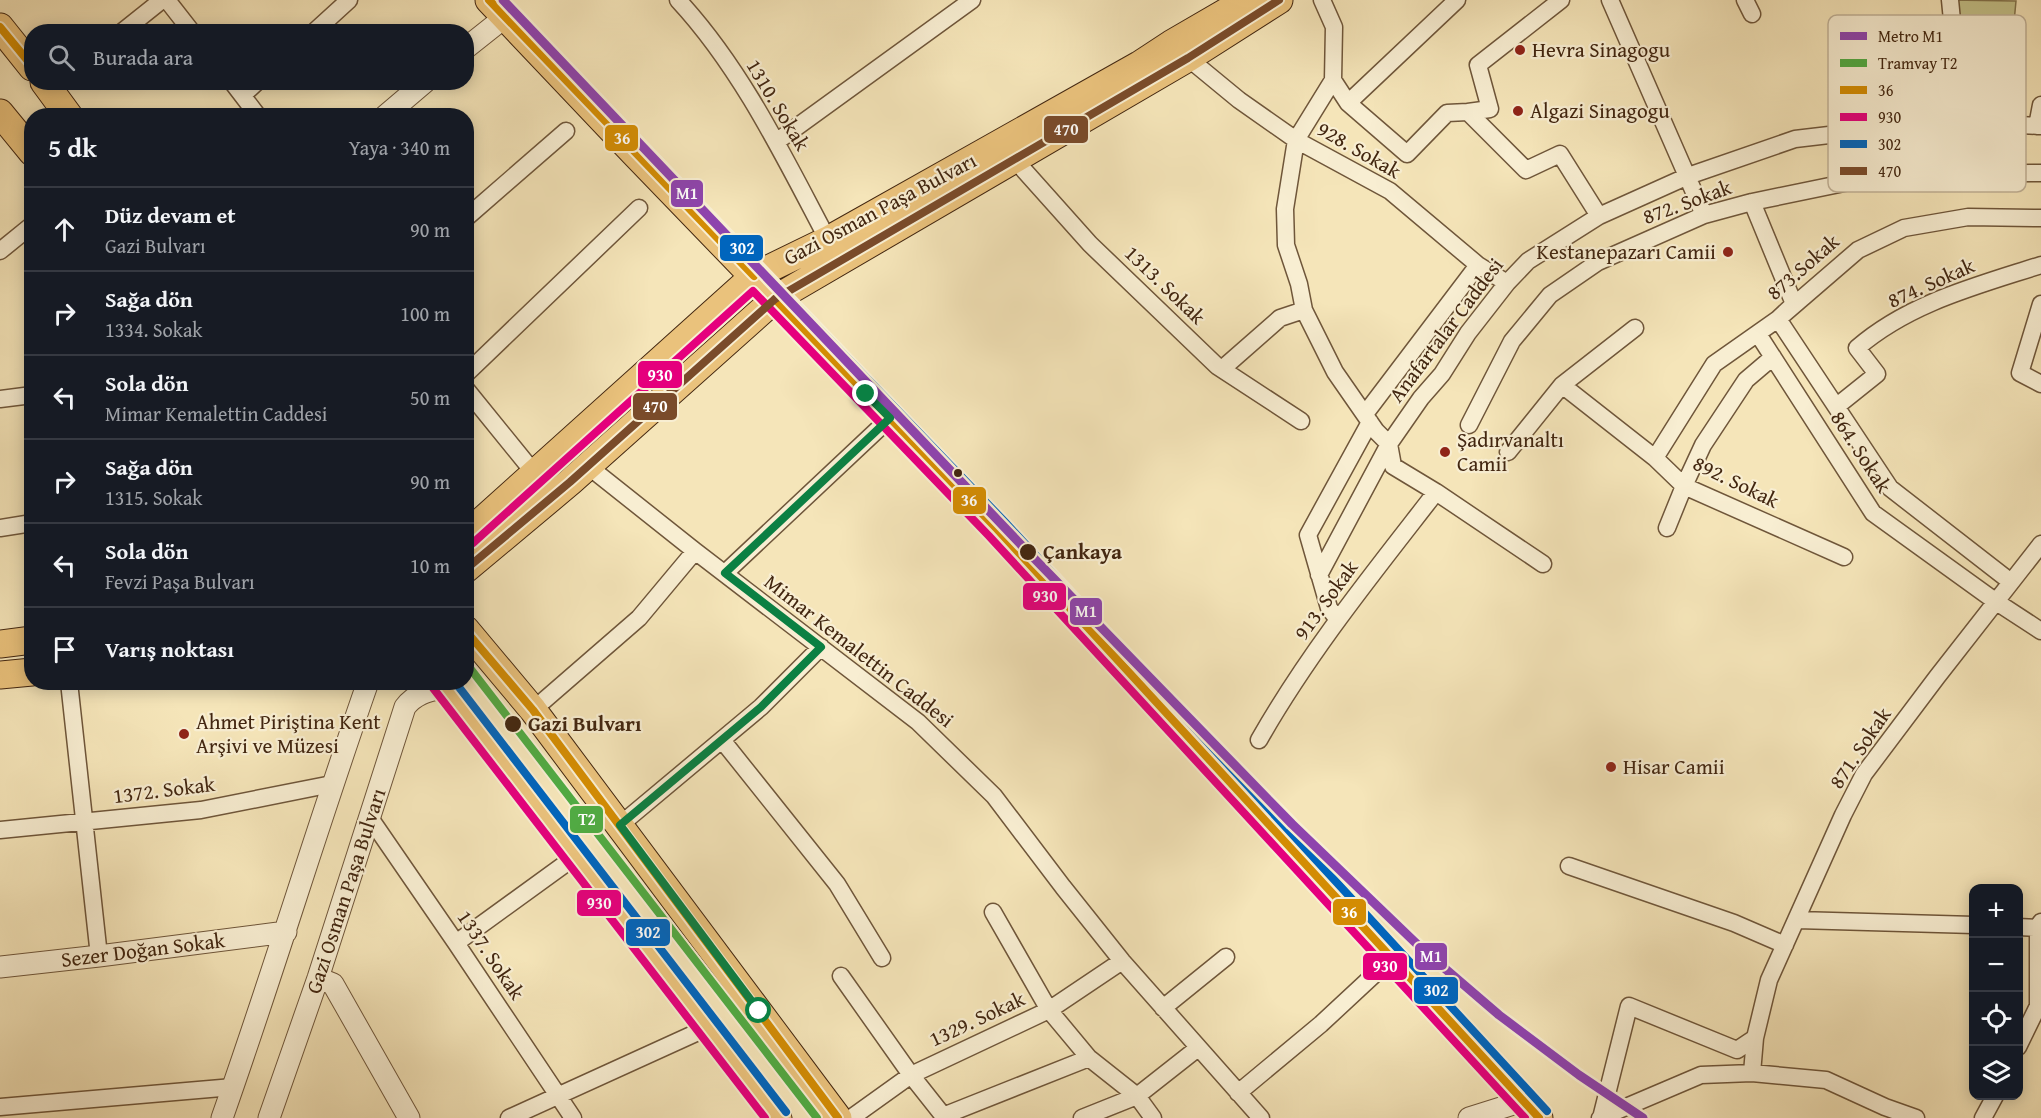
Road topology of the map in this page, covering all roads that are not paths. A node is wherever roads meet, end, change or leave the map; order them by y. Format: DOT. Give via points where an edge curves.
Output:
graph roads {
  1 [pos="162,0"];
  2 [pos="167,0"];
  3 [pos="349,0"];
  4 [pos="678,0"];
  5 [pos="972,0"];
  6 [pos="1246,0"];
  7 [pos="1279,0"];
  8 [pos="1322,0"];
  9 [pos="1457,0"];
  10 [pos="1561,0"];
  11 [pos="1610,0"];
  12 [pos="1950,0"];
  13 [pos="497,9"];
  14 [pos="1951,15"];
  15 [pos="132,24"];
  16 [pos="186,24"];
  17 [pos="323,24"];
  18 [pos="0,27"];
  19 [pos="474,38"];
  20 [pos="24,57"];
  21 [pos="1188,58"];
  22 [pos="1334,80"];
  23 [pos="53,90"];
  24 [pos="238,90"];
  25 [pos="416,90"];
  26 [pos="1348,103"];
  27 [pos="2041,105"];
  28 [pos="64,108"];
  29 [pos="252,108"];
  30 [pos="394,108"];
  31 [pos="1468,112"];
  32 [pos="0,113"];
  33 [pos="2039,126"];
  34 [pos="566,131"];
  35 [pos="1828,135"];
  36 [pos="1296,140"];
  37 [pos="776,142"];
  38 [pos="24,143"];
  39 [pos="1015,160"];
  40 [pos="2026,173"];
  41 [pos="2041,173"];
  42 [pos="1688,176"];
  43 [pos="1828,186"];
  44 [pos="1752,202"];
  45 [pos="639,208"];
  46 [pos="474,211"];
  47 [pos="1704,214"];
  48 [pos="1599,216"];
  49 [pos="2041,218"];
  50 [pos="24,232"];
  51 [pos="828,240"];
  52 [pos="0,251"];
  53 [pos="1478,265"];
  54 [pos="2041,266"];
  55 [pos="754,276"];
  56 [pos="1507,283"];
  57 [pos="775,299"];
  58 [pos="2041,304"];
  59 [pos="1304,310"];
  60 [pos="1778,319"];
  61 [pos="1635,328"];
  62 [pos="1758,334"];
  63 [pos="1773,357"];
  64 [pos="474,366"];
  65 [pos="1222,369"];
  66 [pos="2041,384"];
  67 [pos="1562,385"];
  68 [pos="24,396"];
  69 [pos="0,399"];
  70 [pos="474,399"];
  71 [pos="1837,406"];
  72 [pos="890,418"];
  73 [pos="1367,418"];
  74 [pos="1302,421"];
  75 [pos="1469,425"];
  76 [pos="1389,444"];
  77 [pos="1508,452"];
  78 [pos="1655,458"];
  79 [pos="588,466"];
  80 [pos="535,474"];
  81 [pos="1684,486"];
  82 [pos="1436,492"];
  83 [pos="24,524"];
  84 [pos="474,527"];
  85 [pos="0,528"];
  86 [pos="1667,528"];
  87 [pos="2041,544"];
  88 [pos="695,551"];
  89 [pos="1844,557"];
  90 [pos="474,562"];
  91 [pos="1543,564"];
  92 [pos="725,573"];
  93 [pos="1319,575"];
  94 [pos="2011,582"];
  95 [pos="1995,601"];
  96 [pos="1338,620"];
  97 [pos="2041,631"];
  98 [pos="474,640"];
  99 [pos="24,641"];
  100 [pos="0,644"];
  101 [pos="821,647"];
  102 [pos="24,673"];
  103 [pos="0,675"];
  104 [pos="70,690"];
  105 [pos="365,690"];
  106 [pos="429,690"];
  107 [pos="447,690"];
  108 [pos="533,710"];
  109 [pos="722,740"];
  110 [pos="1259,740"];
  111 [pos="332,784"];
  112 [pos="370,818"];
  113 [pos="84,822"];
  114 [pos="620,825"];
  115 [pos="0,830"];
  116 [pos="576,856"];
  117 [pos="1569,866"];
  118 [pos="993,912"];
  119 [pos="1797,920"];
  120 [pos="1969,925"];
  121 [pos="2040,926"];
  122 [pos="2023,927"];
  123 [pos="286,932"];
  124 [pos="456,943"];
  125 [pos="1785,945"];
  126 [pos="99,956"];
  127 [pos="1226,957"];
  128 [pos="882,958"];
  129 [pos="1392,958"];
  130 [pos="1122,961"];
  131 [pos="0,967"];
  132 [pos="841,976"];
  133 [pos="318,978"];
  134 [pos="1163,1008"];
  135 [pos="1049,1010"];
  136 [pos="709,1027"];
  137 [pos="1755,1038"];
  138 [pos="2019,1046"];
  139 [pos="1198,1048"];
  140 [pos="1089,1058"];
  141 [pos="1752,1073"];
  142 [pos="911,1075"];
  143 [pos="233,1087"];
  144 [pos="1238,1093"];
  145 [pos="557,1096"];
  146 [pos="1137,1096"];
  147 [pos="1992,1100"];
  148 [pos="0,1107"];
  149 [pos="1531,1110"];
  150 [pos="1889,1112"];
  151 [pos="944,1117"];
  152 [pos="222,1118"];
  153 [pos="268,1118"];
  154 [pos="410,1118"];
  155 [pos="509,1118"];
  156 [pos="573,1118"];
  157 [pos="778,1118"];
  158 [pos="838,1118"];
  159 [pos="851,1118"];
  160 [pos="1082,1118"];
  161 [pos="1153,1118"];
  162 [pos="1261,1118"];
  163 [pos="1469,1118"];
  164 [pos="1601,1118"];
  165 [pos="1916,1118"];
  166 [pos="1983,1118"];
  1 -- 15 [label="street"];
  2 -- 16 [label="street"];
  3 -- 17 [label="street"];
  4 -- 37 [label="street, 1310. Sokak" via="718,48"];
  5 -- 37 [label="street"];
  6 -- 51 [label="main road, Gazi Osman Paşa Bulvarı" via="1139,65"];
  7 -- 21 [label="main road, Gazi Osman Paşa Bulvarı"];
  8 -- 22 [label="street" via="1334,27"];
  9 -- 26 [label="street"];
  10 -- 31 [label="street" via="1478,65 1490,109"];
  11 -- 42 [label="street"];
  12 -- 14 [label="street"];
  13 -- 19 [label="street"];
  13 -- 55 [label="main road"];
  18 -- 20 [label="main road"];
  21 -- 36 [label="street, 928. Sokak"];
  21 -- 39 [label="main road, Gazi Osman Paşa Bulvarı"];
  22 -- 26 [label="street"];
  22 -- 36 [label="street, Anafartalar Caddesi"];
  23 -- 28 [label="main road"];
  24 -- 29 [label="street"];
  25 -- 30 [label="street"];
  26 -- 31 [label="street" via="1407,154 1447,113"];
  27 -- 33 [label="street"];
  31 -- 48 [label="street" via="1526,170 1560,154"];
  32 -- 38 [label="main road"];
  34 -- 46 [label="street"];
  35 -- 42 [label="street, Anafartalar Caddesi" via="1795,139"];
  36 -- 53 [label="street, 928. Sokak" via="1390,191"];
  36 -- 59 [label="street, Anafartalar Caddesi" via="1285,209 1286,245"];
  37 -- 51 [label="street, 1310. Sokak"];
  39 -- 57 [label="main road, Gazi Osman Paşa Bulvarı"];
  39 -- 65 [label="street, 1313. Sokak" via="1090,244"];
  40 -- 41 [label="street, 872. Sokak"];
  42 -- 47 [label="street"];
  42 -- 48 [label="street, Anafartalar Caddesi"];
  43 -- 44 [label="street, 872. Sokak"];
  44 -- 47 [label="street, 872. Sokak"];
  44 -- 60 [label="street" via="1794,304"];
  45 -- 64 [label="street"];
  47 -- 75 [label="street, 872. Sokak" via="1598,262 1550,295 1512,341"];
  48 -- 56 [label="street, Anafartalar Caddesi" via="1528,261"];
  49 -- 60 [label="street, 873.Sokak" via="1968,217 1904,228 1858,250"];
  50 -- 52 [label="street"];
  51 -- 55 [label="main road, Gazi Osman Paşa Bulvarı"];
  53 -- 56 [label="street, 928. Sokak"];
  53 -- 73 [label="street"];
  54 -- 71 [label="street, 874. Sokak" via="1953,293 1908,313 1868,339 1857,348 1877,374"];
  55 -- 57 [label="main road"];
  55 -- 80 [label="main road, Gazi Osman Paşa Bulvarı"];
  56 -- 76 [label="street, Anafartalar Caddesi"];
  57 -- 72 [label="main road"];
  57 -- 79 [label="main road, Gazi Osman Paşa Bulvarı"];
  58 -- 66 [label="street" via="2020,374"];
  59 -- 65 [label="street" via="1280,318"];
  59 -- 73 [label="street, Anafartalar Caddesi" via="1335,372"];
  60 -- 62 [label="street, 873.Sokak"];
  60 -- 71 [label="street"];
  61 -- 67 [label="street"];
  62 -- 63 [label="street, 864. Sokak"];
  62 -- 78 [label="street, 873.Sokak" via="1714,364"];
  63 -- 81 [label="street" via="1746,380 1703,445"];
  63 -- 95 [label="street, 864. Sokak" via="1873,513"];
  65 -- 74 [label="street, 1313. Sokak"];
  67 -- 77 [label="street"];
  67 -- 78 [label="street, 892. Sokak"];
  68 -- 69 [label="street"];
  70 -- 80 [label="street"];
  71 -- 94 [label="street" via="1890,488"];
  72 -- 92 [label="street"];
  72 -- 129 [label="main road" via="1005,537"];
  73 -- 76 [label="street, Anafartalar Caddesi"];
  73 -- 93 [label="street" via="1308,535"];
  76 -- 82 [label="street" via="1393,466"];
  76 -- 93 [label="street"];
  78 -- 81 [label="street, 892. Sokak"];
  79 -- 88 [label="street, Mimar Kemalettin Caddesi"];
  79 -- 90 [label="main road, Gazi Osman Paşa Bulvarı"];
  80 -- 84 [label="main road, Gazi Osman Paşa Bulvarı"];
  81 -- 86 [label="street"];
  81 -- 89 [label="street, 892. Sokak"];
  82 -- 91 [label="street"];
  82 -- 96 [label="street, 913. Sokak"];
  83 -- 85 [label="street"];
  87 -- 94 [label="street, 871. Sokak"];
  88 -- 92 [label="street, Mimar Kemalettin Caddesi"];
  88 -- 108 [label="street" via="639,618"];
  92 -- 101 [label="street, Mimar Kemalettin Caddesi"];
  93 -- 96 [label="street" via="1329,608"];
  94 -- 95 [label="street, 871. Sokak"];
  95 -- 97 [label="street, 864. Sokak"];
  95 -- 119 [label="street, 871. Sokak" via="1864,774"];
  96 -- 110 [label="street, 913. Sokak" via="1281,701"];
  98 -- 108 [label="main road"];
  99 -- 100 [label="main road"];
  101 -- 109 [label="street"];
  101 -- 130 [label="street, Mimar Kemalettin Caddesi" via="918,722 994,796"];
  102 -- 103 [label="main road"];
  104 -- 113 [label="street"];
  105 -- 111 [label="street"];
  106 -- 112 [label="street, Gazi Osman Paşa Bulvarı" via="412,698 405,707"];
  107 -- 116 [label="main road"];
  108 -- 114 [label="main road"];
  109 -- 114 [label="street"];
  109 -- 128 [label="street" via="837,884"];
  111 -- 113 [label="street, 1372. Sokak" via="201,810"];
  111 -- 123 [label="street"];
  112 -- 124 [label="street, 1337. Sokak"];
  112 -- 133 [label="street, Gazi Osman Paşa Bulvarı"];
  113 -- 115 [label="street, 1372. Sokak"];
  113 -- 126 [label="street"];
  114 -- 158 [label="main road"];
  116 -- 124 [label="street"];
  116 -- 136 [label="main road"];
  117 -- 125 [label="street" via="1734,923"];
  118 -- 135 [label="street"];
  119 -- 120 [label="street"];
  119 -- 125 [label="street, 871. Sokak"];
  121 -- 122 [label="street"];
  121 -- 138 [label="street" via="2038,1006"];
  123 -- 126 [label="street, Sezer Doğan Sokak"];
  123 -- 143 [label="street"];
  124 -- 145 [label="street, 1337. Sokak"];
  125 -- 137 [label="street, 871. Sokak" via="1769,980"];
  126 -- 131 [label="street, Sezer Doğan Sokak"];
  127 -- 134 [label="street"];
  129 -- 144 [label="street" via="1322,1024"];
  129 -- 149 [label="main road"];
  130 -- 134 [label="street, Mimar Kemalettin Caddesi"];
  130 -- 135 [label="street, 1329. Sokak"];
  132 -- 142 [label="street"];
  133 -- 153 [label="street, Gazi Osman Paşa Bulvarı"];
  133 -- 154 [label="street" via="333,984"];
  134 -- 139 [label="street, Mimar Kemalettin Caddesi"];
  135 -- 140 [label="street"];
  135 -- 142 [label="street, 1329. Sokak"];
  136 -- 145 [label="street"];
  136 -- 157 [label="main road"];
  137 -- 141 [label="street, 871. Sokak"];
  137 -- 164 [label="street" via="1737,1050 1629,1006"];
  139 -- 144 [label="street, Mimar Kemalettin Caddesi"];
  139 -- 146 [label="street"];
  140 -- 146 [label="street"];
  140 -- 151 [label="street"];
  141 -- 150 [label="street" via="1826,1080"];
  141 -- 164 [label="street" via="1701,1076"];
  142 -- 151 [label="street"];
  142 -- 159 [label="street, 1329. Sokak"];
  143 -- 148 [label="street"];
  143 -- 152 [label="street"];
  144 -- 162 [label="street, Mimar Kemalettin Caddesi"];
  145 -- 155 [label="street"];
  145 -- 156 [label="street, 1337. Sokak"];
  146 -- 160 [label="street"];
  146 -- 161 [label="street"];
  147 -- 166 [label="street"];
  149 -- 163 [label="street"];
  150 -- 165 [label="street"];
}
